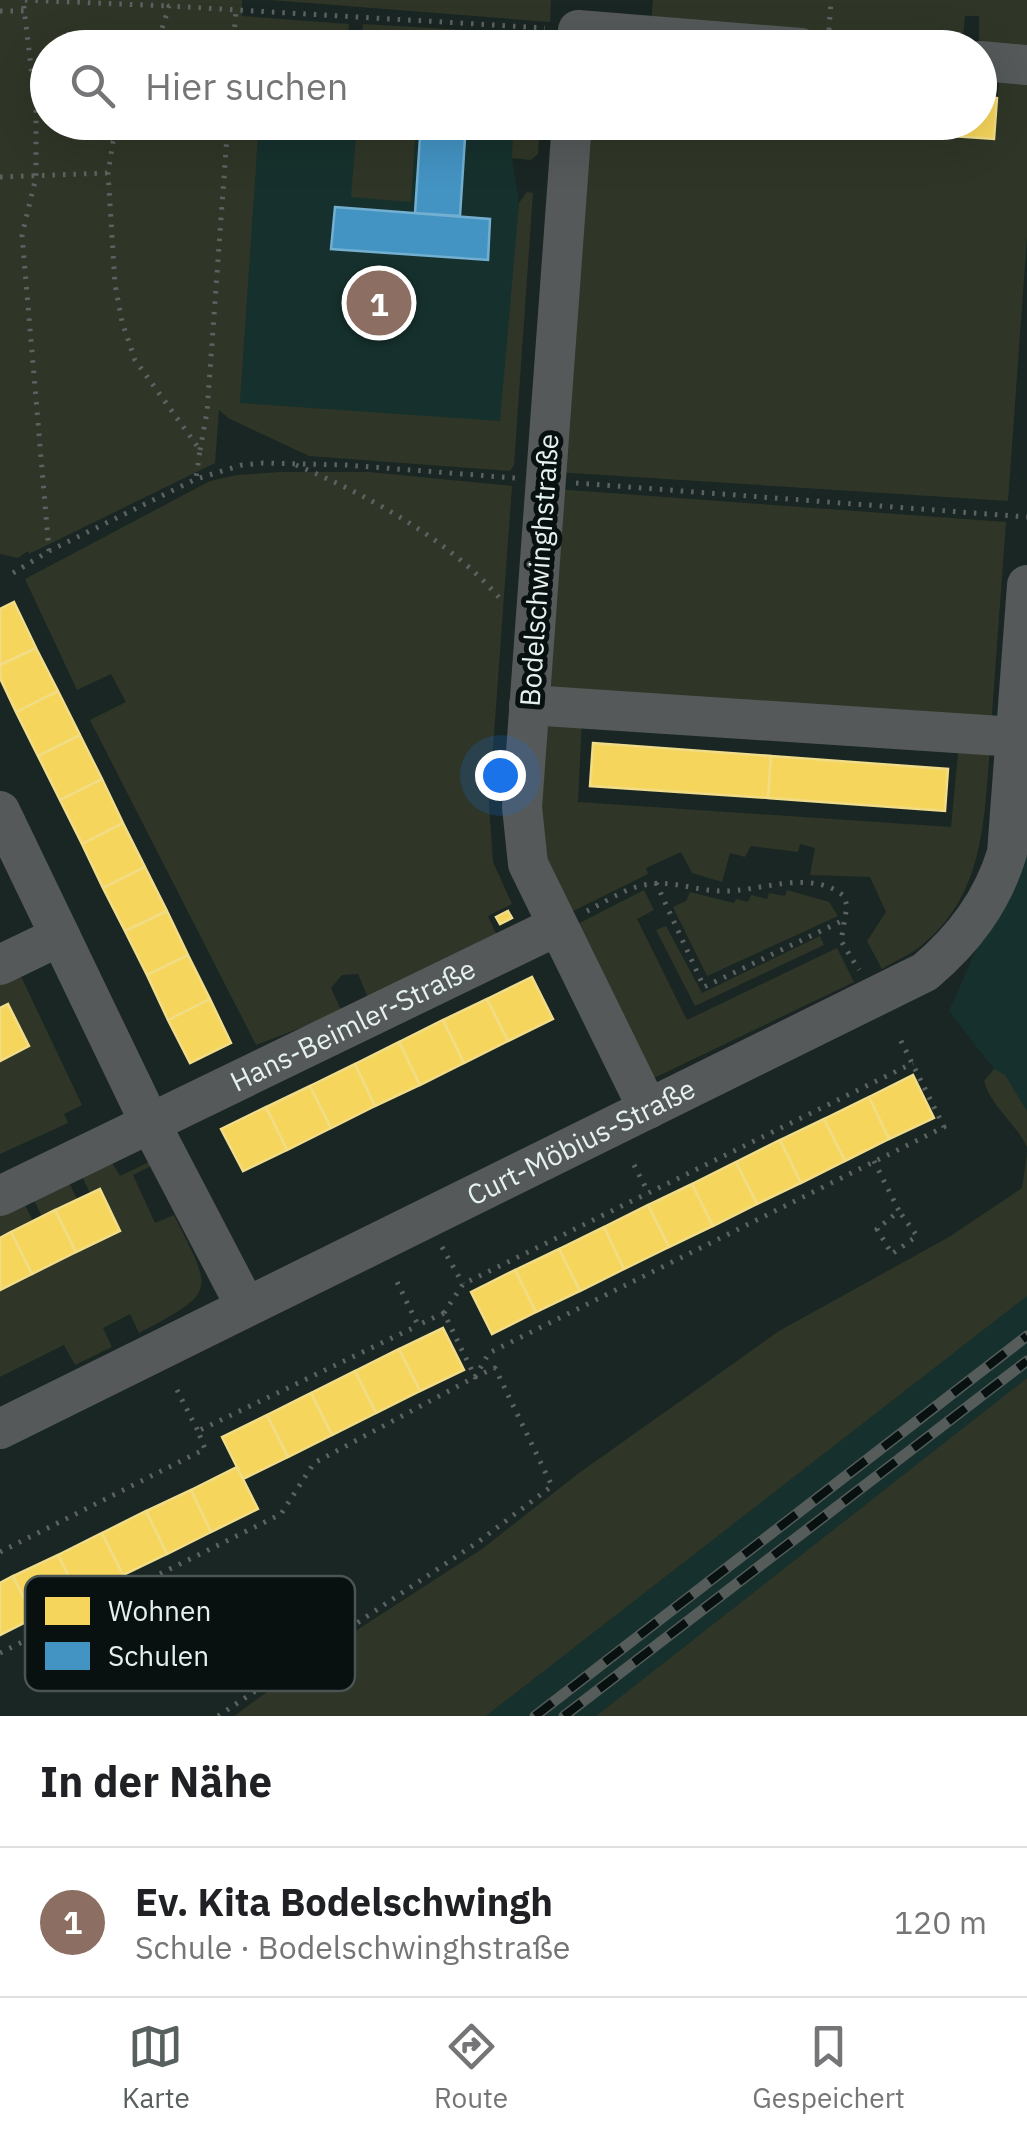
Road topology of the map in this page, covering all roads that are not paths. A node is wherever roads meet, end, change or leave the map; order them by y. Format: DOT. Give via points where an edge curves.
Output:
graph roads {
  1 [pos="578,26"];
  2 [pos="646,30"];
  3 [pos="997,62"];
  4 [pos="1027,64"];
  5 [pos="571,140"];
  6 [pos="1027,586"];
  7 [pos="529,705"];
  8 [pos="1016,736"];
  9 [pos="0,811"];
  10 [pos="558,926"];
  11 [pos="60,936"];
  12 [pos="0,966"];
  13 [pos="648,1109"];
  14 [pos="150,1123"];
  15 [pos="0,1196"];
  16 [pos="245,1306"];
  17 [pos="0,1428"];
  1 -- 2 [label="street"];
  3 -- 4 [label="street"];
  5 -- 7 [label="street, Bodelschwinghstraße"];
  6 -- 8 [label="street, Curt-Möbius-Straße"];
  7 -- 8 [label="street"];
  7 -- 10 [label="street, Bodelschwinghstraße" via="523,836 528,864"];
  8 -- 13 [label="street, Curt-Möbius-Straße" via="1007,854 998,882 956,946 926,972"];
  9 -- 11 [label="street"];
  10 -- 13 [label="street, Bodelschwinghstraße"];
  10 -- 14 [label="street, Hans-Beimler-Straße"];
  11 -- 12 [label="street"];
  11 -- 14 [label="street"];
  13 -- 16 [label="street, Curt-Möbius-Straße"];
  14 -- 15 [label="street, Hans-Beimler-Straße"];
  14 -- 16 [label="street"];
  16 -- 17 [label="street, Curt-Möbius-Straße"];
}
